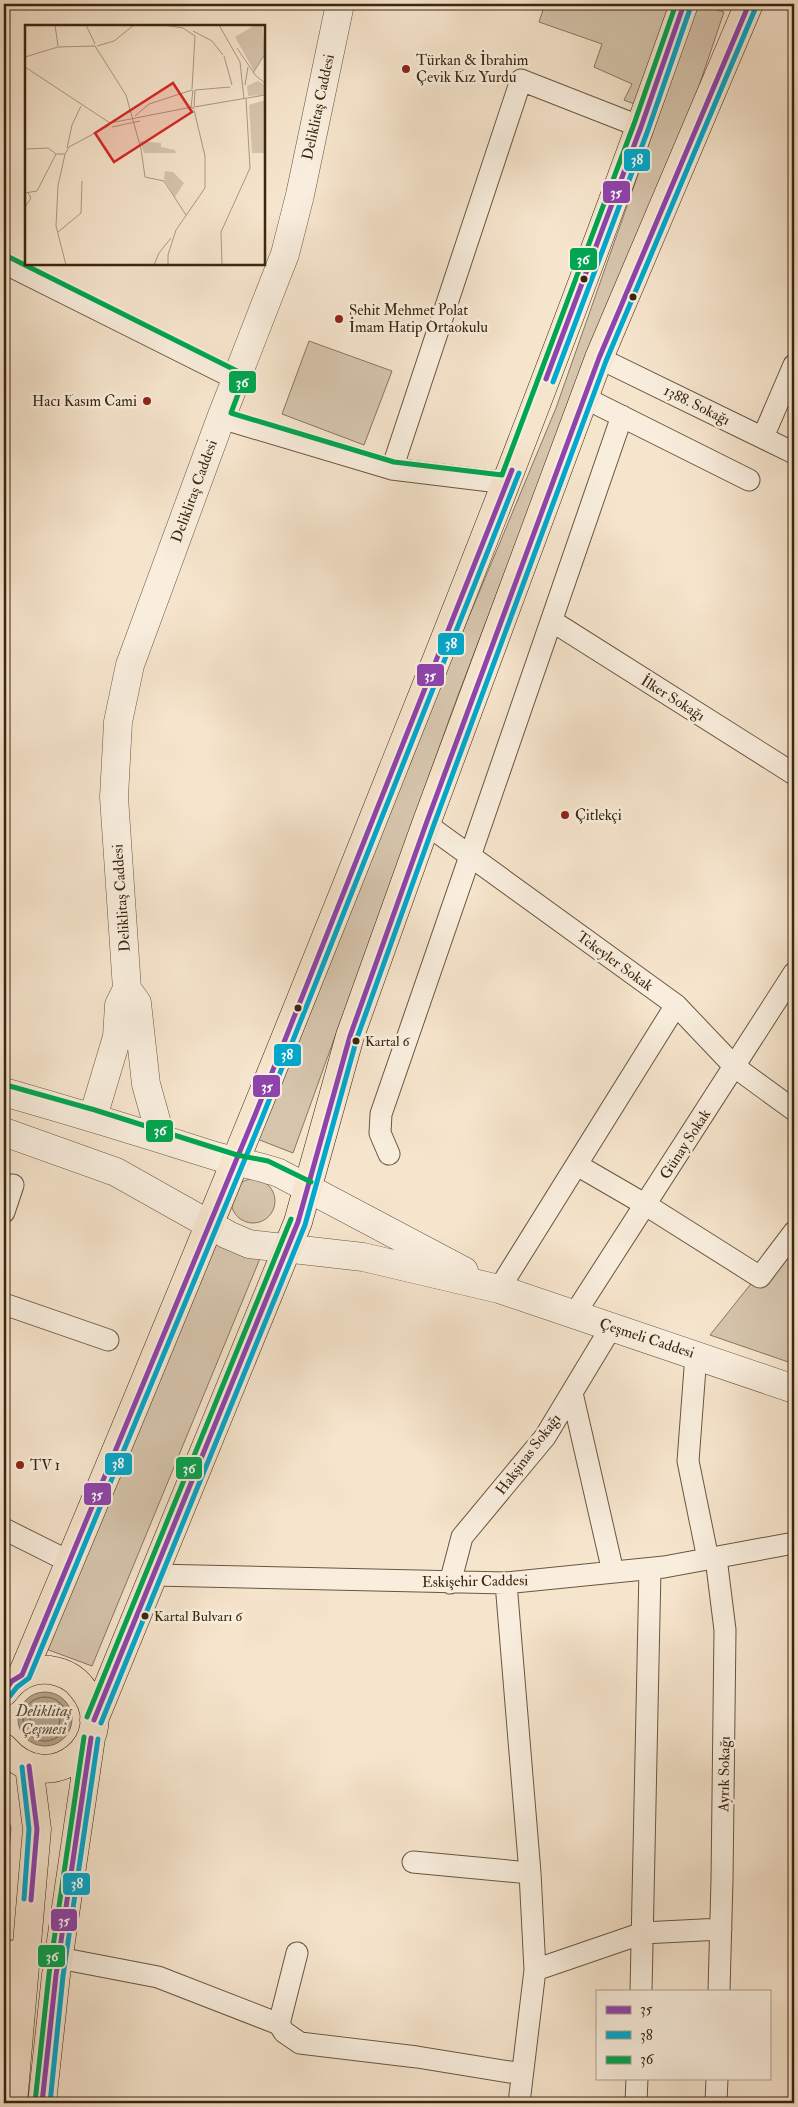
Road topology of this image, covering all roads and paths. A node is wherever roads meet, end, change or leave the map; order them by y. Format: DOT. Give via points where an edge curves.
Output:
graph roads {
  1 [pos="340,4"];
  2 [pos="684,4"];
  3 [pos="749,4"];
  4 [pos="640,127"];
  5 [pos="4,263"];
  6 [pos="599,358"];
  7 [pos="794,365"];
  8 [pos="236,379"];
  9 [pos="585,398"];
  10 [pos="622,416"];
  11 [pos="221,418"];
  12 [pos="763,437"];
  13 [pos="794,454"];
  14 [pos="392,469"];
  15 [pos="749,480"];
  16 [pos="507,483"];
  17 [pos="552,621"];
  18 [pos="794,774"];
  19 [pos="426,824"];
  20 [pos="471,856"];
  21 [pos="794,973"];
  22 [pos="127,989"];
  23 [pos="676,1005"];
  24 [pos="735,1067"];
  25 [pos="4,1092"];
  26 [pos="794,1110"];
  27 [pos="93,1117"];
  28 [pos="4,1132"];
  29 [pos="160,1138"];
  30 [pos="389,1154"];
  31 [pos="234,1162"];
  32 [pos="577,1165"];
  33 [pos="13,1185"];
  34 [pos="308,1189"];
  35 [pos="646,1205"];
  36 [pos="4,1212"];
  37 [pos="210,1224"];
  38 [pos="794,1232"];
  39 [pos="288,1247"];
  40 [pos="499,1289"];
  41 [pos="4,1304"];
  42 [pos="574,1314"];
  43 [pos="612,1326"];
  44 [pos="108,1340"];
  45 [pos="696,1355"];
  46 [pos="794,1389"];
  47 [pos="572,1393"];
  48 [pos="4,1529"];
  49 [pos="794,1543"];
  50 [pos="712,1558"];
  51 [pos="70,1562"];
  52 [pos="650,1568"];
  53 [pos="614,1572"];
  54 [pos="154,1575"];
  55 [pos="450,1583"];
  56 [pos="506,1583"];
  57 [pos="13,1683"];
  58 [pos="92,1729"];
  59 [pos="14,1762"];
  60 [pos="413,1862"];
  61 [pos="530,1874"];
  62 [pos="721,1929"];
  63 [pos="643,1933"];
  64 [pos="297,1953"];
  65 [pos="12,1957"];
  66 [pos="59,1958"];
  67 [pos="535,1970"];
  68 [pos="641,1990"];
  69 [pos="719,1990"];
  70 [pos="279,2024"];
  71 [pos="522,2074"];
  72 [pos="637,2080"];
  73 [pos="717,2080"];
  74 [pos="13,2103"];
  75 [pos="42,2103"];
  76 [pos="520,2103"];
  77 [pos="636,2103"];
  78 [pos="716,2103"];
  1 -- 8 [label="street, Deliklitaş Caddesi" via="293,225 274,284"];
  2 -- 4 [label="main road"];
  3 -- 6 [label="main road"];
  4 -- 14 [label="street" via="520,80"];
  4 -- 16 [label="main road"];
  5 -- 8 [label="street"];
  6 -- 9 [label="main road"];
  6 -- 12 [label="street, 1388. Sokağı"];
  7 -- 12 [label="street"];
  8 -- 11 [label="street, Deliklitaş Caddesi"];
  9 -- 10 [label="street"];
  9 -- 19 [label="main road"];
  10 -- 15 [label="street"];
  10 -- 17 [label="street"];
  11 -- 14 [label="street"];
  11 -- 22 [label="street, Deliklitaş Caddesi" via="130,665 118,722 114,797"];
  12 -- 13 [label="street, 1388. Sokağı"];
  14 -- 16 [label="street"];
  16 -- 31 [label="main road"];
  17 -- 18 [label="street, İlker Sokağı"];
  17 -- 20 [label="street"];
  19 -- 20 [label="street, Tekeyler Sokak"];
  19 -- 34 [label="main road" via="350,1036"];
  20 -- 23 [label="street, Tekeyler Sokak"];
  20 -- 30 [label="street" via="380,1114 380,1133"];
  21 -- 24 [label="street, Günay Sokak"];
  22 -- 27 [label="street, Deliklitaş Caddesi" via="119,1005 117,1037"];
  22 -- 29 [label="street, Deliklitaş Caddesi" via="137,1003 146,1084"];
  23 -- 24 [label="street, Tekeyler Sokak"];
  23 -- 32 [label="street"];
  24 -- 26 [label="street, Tekeyler Sokak"];
  24 -- 35 [label="street, Günay Sokak"];
  25 -- 27 [label="street, Çeşmeli Caddesi"];
  27 -- 29 [label="street, Çeşmeli Caddesi"];
  28 -- 37 [label="street, Çeşmeli Caddesi" via="116,1172"];
  29 -- 31 [label="street, Çeşmeli Caddesi"];
  31 -- 34 [label="street, Çeşmeli Caddesi" via="266,1168"];
  31 -- 37 [label="main road"];
  32 -- 35 [label="street"];
  32 -- 40 [label="street"];
  33 -- 36 [label="street"];
  34 -- 39 [label="main road"];
  34 -- 40 [label="street, Çeşmeli Caddesi"];
  35 -- 38 [label="street" via="760,1277"];
  35 -- 42 [label="street, Günay Sokak"];
  37 -- 39 [label="street, Çeşmeli Caddesi" via="248,1244"];
  37 -- 51 [label="main road"];
  39 -- 40 [label="street, Çeşmeli Caddesi" via="363,1257"];
  39 -- 54 [label="main road"];
  40 -- 42 [label="street, Çeşmeli Caddesi"];
  41 -- 44 [label="street"];
  42 -- 43 [label="street, Çeşmeli Caddesi"];
  43 -- 45 [label="street, Çeşmeli Caddesi"];
  43 -- 47 [label="street, Hakşinas Sokağı"];
  45 -- 46 [label="street, Çeşmeli Caddesi"];
  45 -- 50 [label="street, Ayrık Sokağı" via="688,1461"];
  47 -- 53 [label="street"];
  47 -- 55 [label="street, Hakşinas Sokağı" via="545,1437 462,1537"];
  48 -- 51 [label="street"];
  49 -- 50 [label="street, Eskişehir Caddesi"];
  50 -- 52 [label="street, Eskişehir Caddesi"];
  50 -- 62 [label="street, Ayrık Sokağı" via="725,1630"];
  51 -- 57 [label="main road"];
  52 -- 53 [label="street, Eskişehir Caddesi"];
  52 -- 63 [label="street"];
  53 -- 56 [label="street, Eskişehir Caddesi"];
  54 -- 55 [label="street, Eskişehir Caddesi"];
  54 -- 58 [label="main road"];
  55 -- 56 [label="street, Eskişehir Caddesi"];
  56 -- 61 [label="street"];
  57 -- 58 [label="main road" via="34,1671 58,1671 69,1676 92,1702"];
  58 -- 59 [label="main road" via="85,1748 67,1764 44,1769"];
  58 -- 66 [label="main road"];
  59 -- 65 [label="main road" via="37,1829"];
  60 -- 61 [label="street"];
  61 -- 67 [label="street"];
  62 -- 63 [label="street"];
  62 -- 69 [label="street, Ayrık Sokağı"];
  63 -- 67 [label="street"];
  63 -- 68 [label="street"];
  64 -- 70 [label="street"];
  65 -- 74 [label="main road"];
  66 -- 70 [label="street" via="158,1977"];
  66 -- 75 [label="main road"];
  67 -- 71 [label="street"];
  70 -- 71 [label="street" via="291,2039 300,2043"];
  71 -- 76 [label="street"];
  72 -- 77 [label="street"];
  73 -- 78 [label="street"];
}
